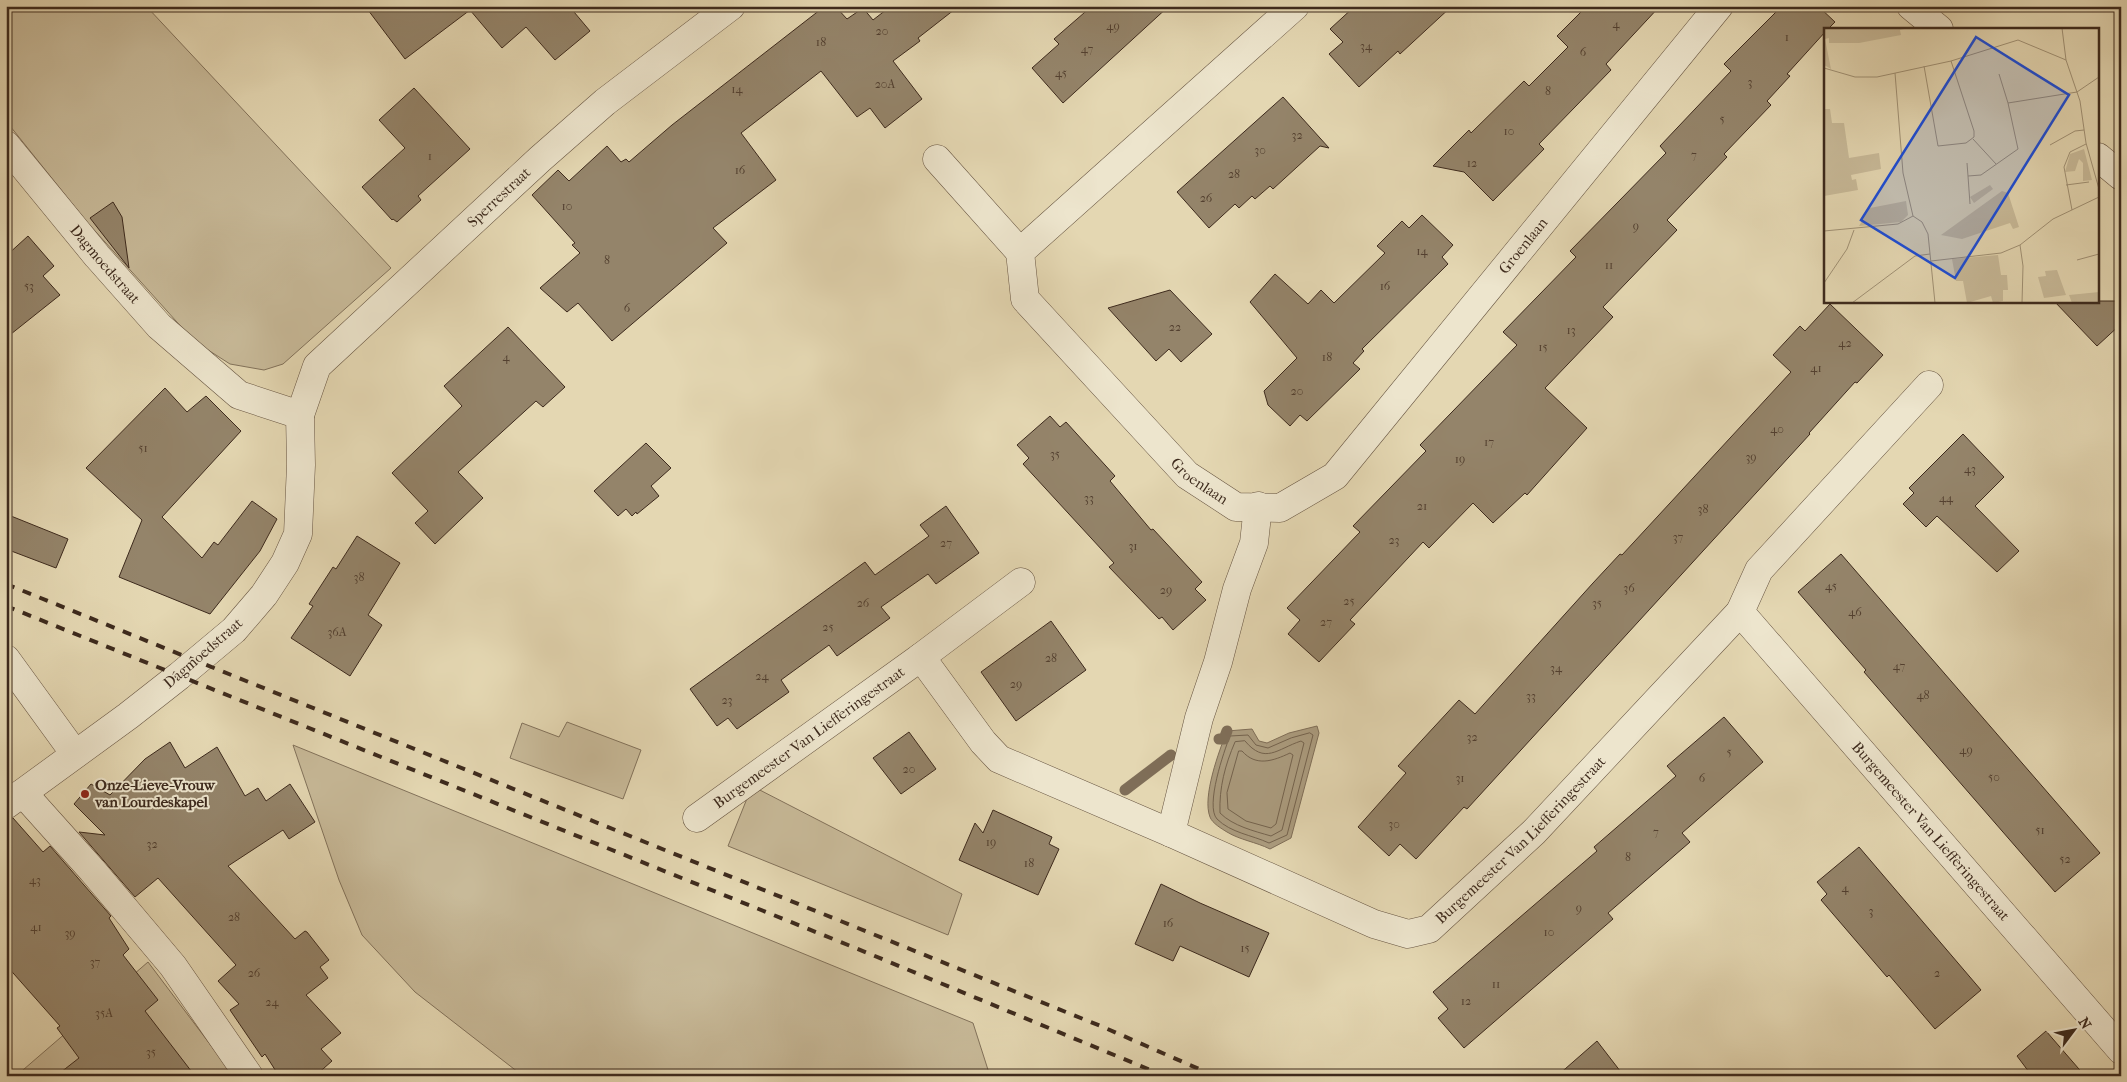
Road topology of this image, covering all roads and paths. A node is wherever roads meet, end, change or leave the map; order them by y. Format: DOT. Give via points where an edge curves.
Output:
graph roads {
  1 [pos="731,6"];
  2 [pos="1295,6"];
  3 [pos="1719,6"];
  4 [pos="1911,6"];
  5 [pos="1938,28"];
  6 [pos="6,145"];
  7 [pos="937,159"];
  8 [pos="2100,159"];
  9 [pos="2121,176"];
  10 [pos="1020,252"];
  11 [pos="1929,385"];
  12 [pos="300,415"];
  13 [pos="1258,506"];
  14 [pos="1021,582"];
  15 [pos="1740,612"];
  16 [pos="921,657"];
  17 [pos="6,659"];
  18 [pos="75,754"];
  19 [pos="15,799"];
  20 [pos="697,818"];
  21 [pos="1171,833"];
  22 [pos="2121,1050"];
  23 [pos="249,1076"];
  1 -- 12 [label="street, Sperrestraat" via="576,127 317,366"];
  2 -- 10 [label="street"];
  3 -- 13 [label="street, Groenlaan" via="1335,476 1280,508"];
  4 -- 5 [label="street"];
  6 -- 12 [label="street, Dagmoedstraat" via="159,326 239,395"];
  7 -- 10 [label="street"];
  8 -- 9 [label="street"];
  10 -- 13 [label="street, Groenlaan" via="1025,299 1186,475 1236,507"];
  11 -- 15 [label="street, Burgemeester Van Liefferingestraat" via="1759,570"];
  12 -- 18 [label="street, Dagmoedstraat" via="301,514 298,534 286,563 234,630"];
  13 -- 21 [label="street" via="1254,543 1199,718"];
  14 -- 16 [label="street, Burgemeester Van Liefferingestraat"];
  15 -- 21 [label="street, Burgemeester Van Liefferingestraat" via="1534,832 1430,929 1408,934 1374,924"];
  15 -- 22 [label="street, Burgemeester Van Liefferingestraat"];
  16 -- 20 [label="street, Burgemeester Van Liefferingestraat"];
  16 -- 21 [label="street, Burgemeester Van Liefferingestraat" via="999,759"];
  17 -- 18 [label="street"];
  18 -- 19 [label="street, Dagmoedstraat"];
  19 -- 23 [label="street, Dagmoedstraat" via="92,870 173,966"];
}
